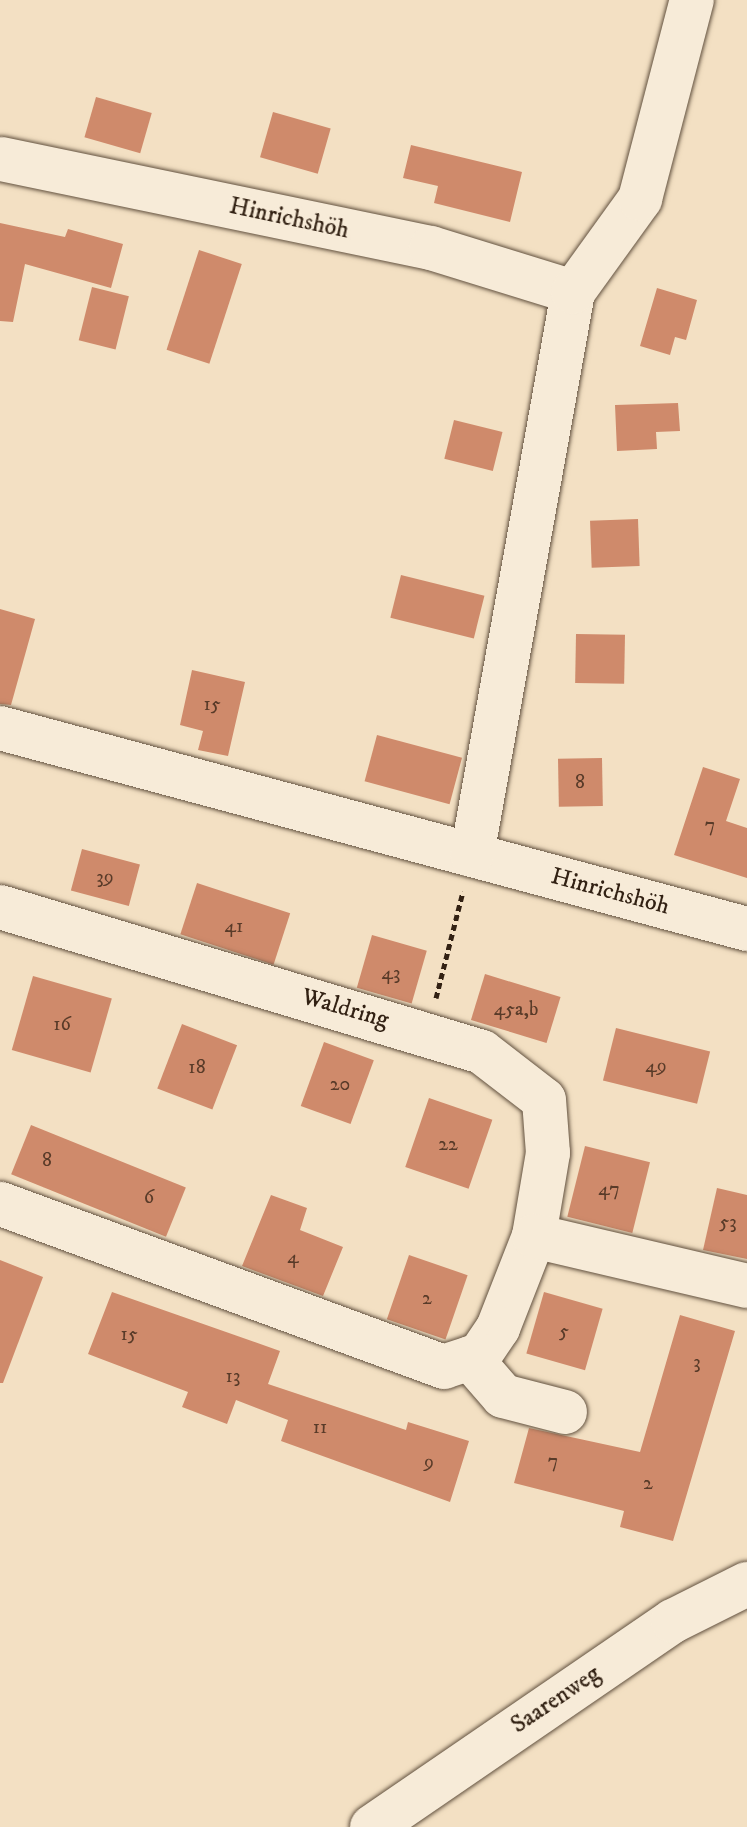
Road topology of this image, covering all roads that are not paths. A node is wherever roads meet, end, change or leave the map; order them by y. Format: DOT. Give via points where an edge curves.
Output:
graph roads {
  1 [pos="692,0"];
  2 [pos="1,159"];
  3 [pos="573,292"];
  4 [pos="0,728"];
  5 [pos="472,855"];
  6 [pos="0,907"];
  7 [pos="747,929"];
  8 [pos="0,1204"];
  9 [pos="534,1236"];
  10 [pos="747,1286"];
  11 [pos="470,1358"];
  12 [pos="565,1412"];
  13 [pos="747,1584"];
  14 [pos="372,1827"];
  1 -- 3 [label="street" via="640,199"];
  2 -- 3 [label="street, Hinrichshöh" via="431,248"];
  3 -- 5 [label="street"];
  4 -- 5 [label="street, Hinrichshöh"];
  5 -- 7 [label="street, Hinrichshöh"];
  6 -- 9 [label="street, Waldring" via="482,1052 544,1100 548,1153"];
  8 -- 11 [label="street" via="408,1356 444,1367"];
  9 -- 10 [label="street"];
  9 -- 11 [label="street, Waldring" via="498,1328 480,1355"];
  11 -- 12 [label="street" via="503,1396"];
  13 -- 14 [label="street, Saarenweg" via="673,1621"];
}
